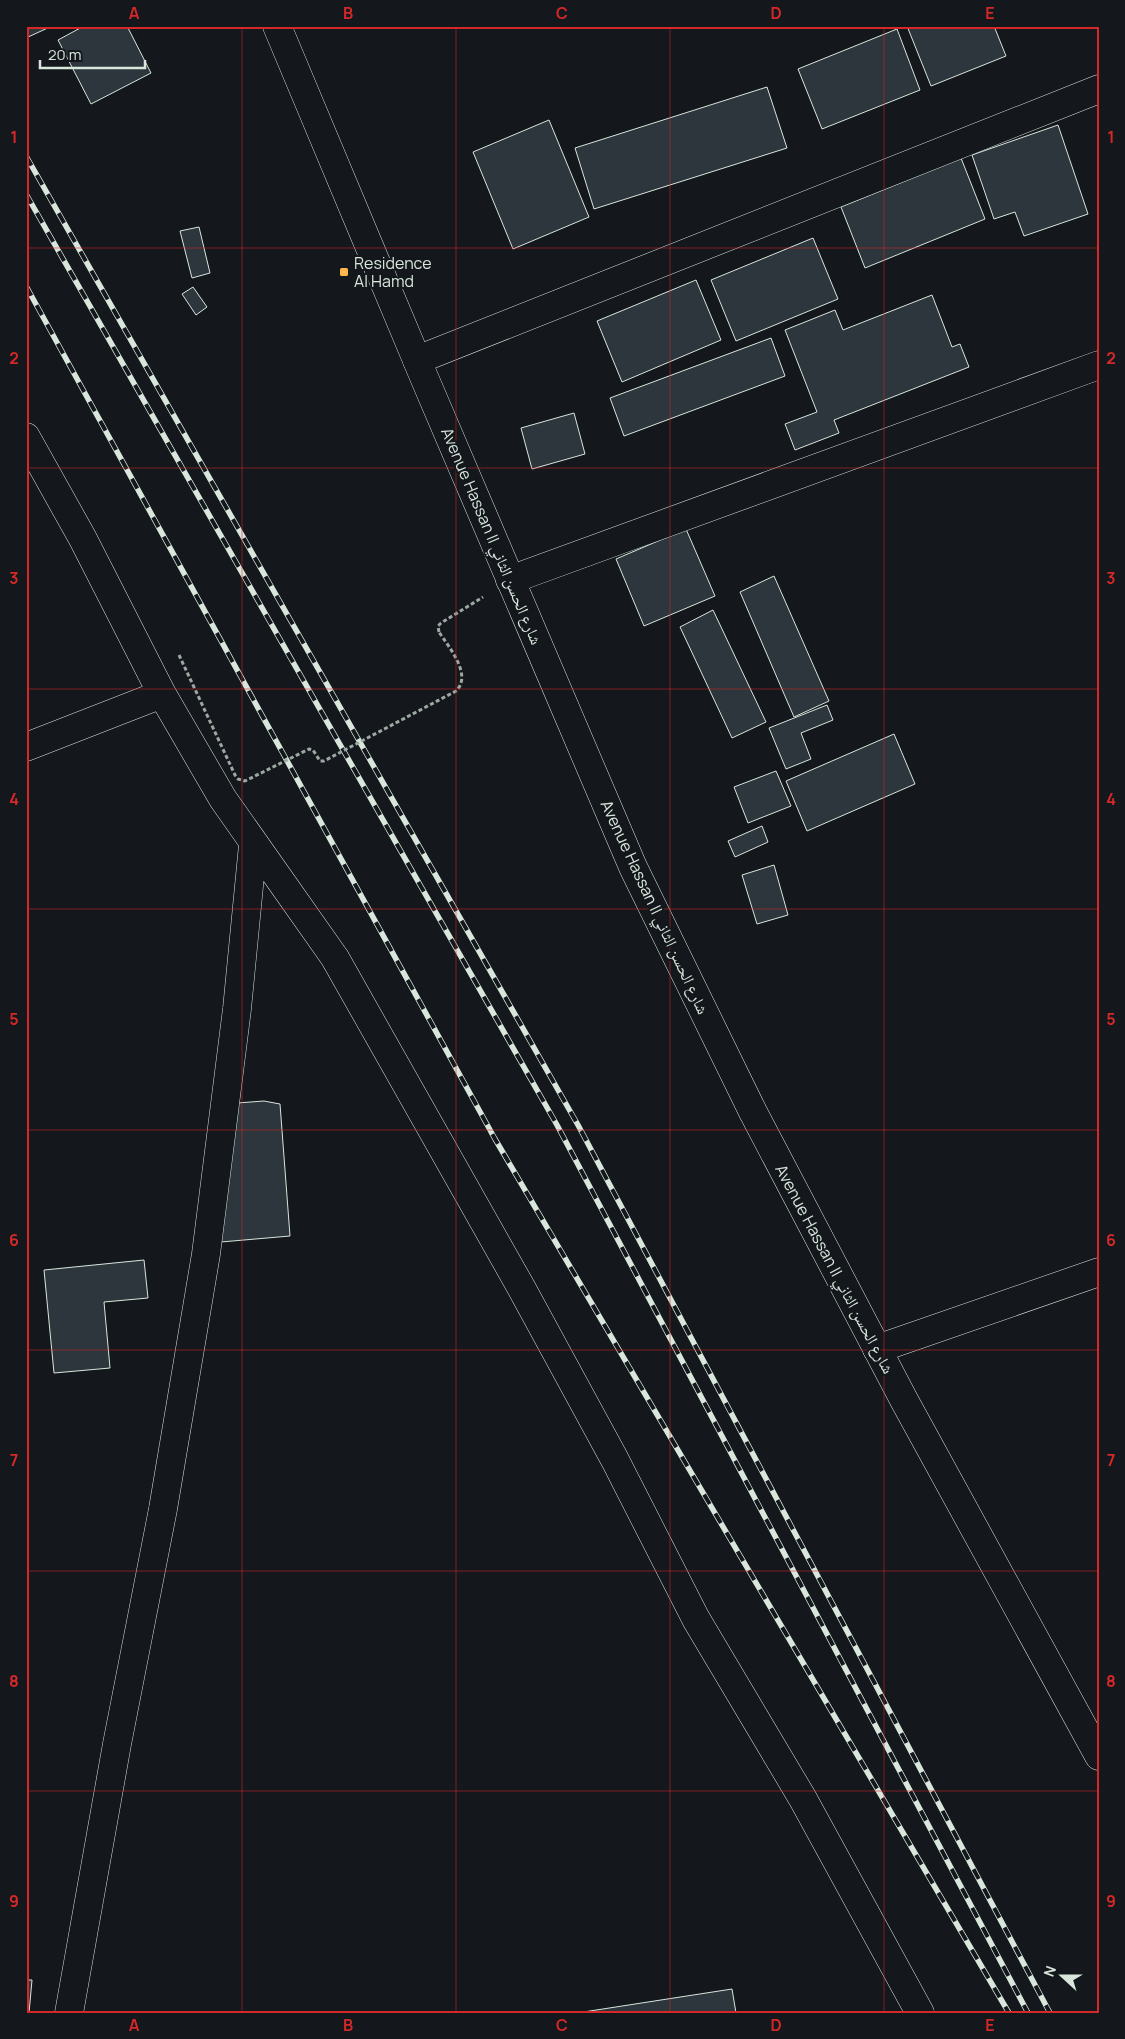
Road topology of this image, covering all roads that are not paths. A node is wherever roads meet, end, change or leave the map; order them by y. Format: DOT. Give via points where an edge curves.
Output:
graph roads {
  1 [pos="277,26"];
  2 [pos="1099,89"];
  3 [pos="416,360"];
  4 [pos="1099,365"];
  5 [pos="26,437"];
  6 [pos="510,580"];
  7 [pos="162,694"];
  8 [pos="26,747"];
  9 [pos="253,845"];
  10 [pos="1099,1272"];
  11 [pos="877,1349"];
  12 [pos="1099,1756"];
  13 [pos="69,2013"];
  14 [pos="920,2013"];
  1 -- 3 [label="street, Avenue Hassan II شارع الحسن الثاني"];
  2 -- 3 [label="street"];
  3 -- 6 [label="street, Avenue Hassan II شارع الحسن الثاني"];
  4 -- 6 [label="street"];
  5 -- 7 [label="street" via="83,539"];
  6 -- 11 [label="street, Avenue Hassan II شارع الحسن الثاني" via="633,868 753,1112"];
  7 -- 8 [label="street"];
  7 -- 9 [label="street" via="222,799"];
  9 -- 13 [label="street" via="237,1009 206,1254 163,1508"];
  9 -- 14 [label="street" via="339,966 616,1460 696,1619 803,1799"];
  10 -- 11 [label="street"];
  11 -- 12 [label="street, Avenue Hassan II شارع الحسن الثاني"];
}
